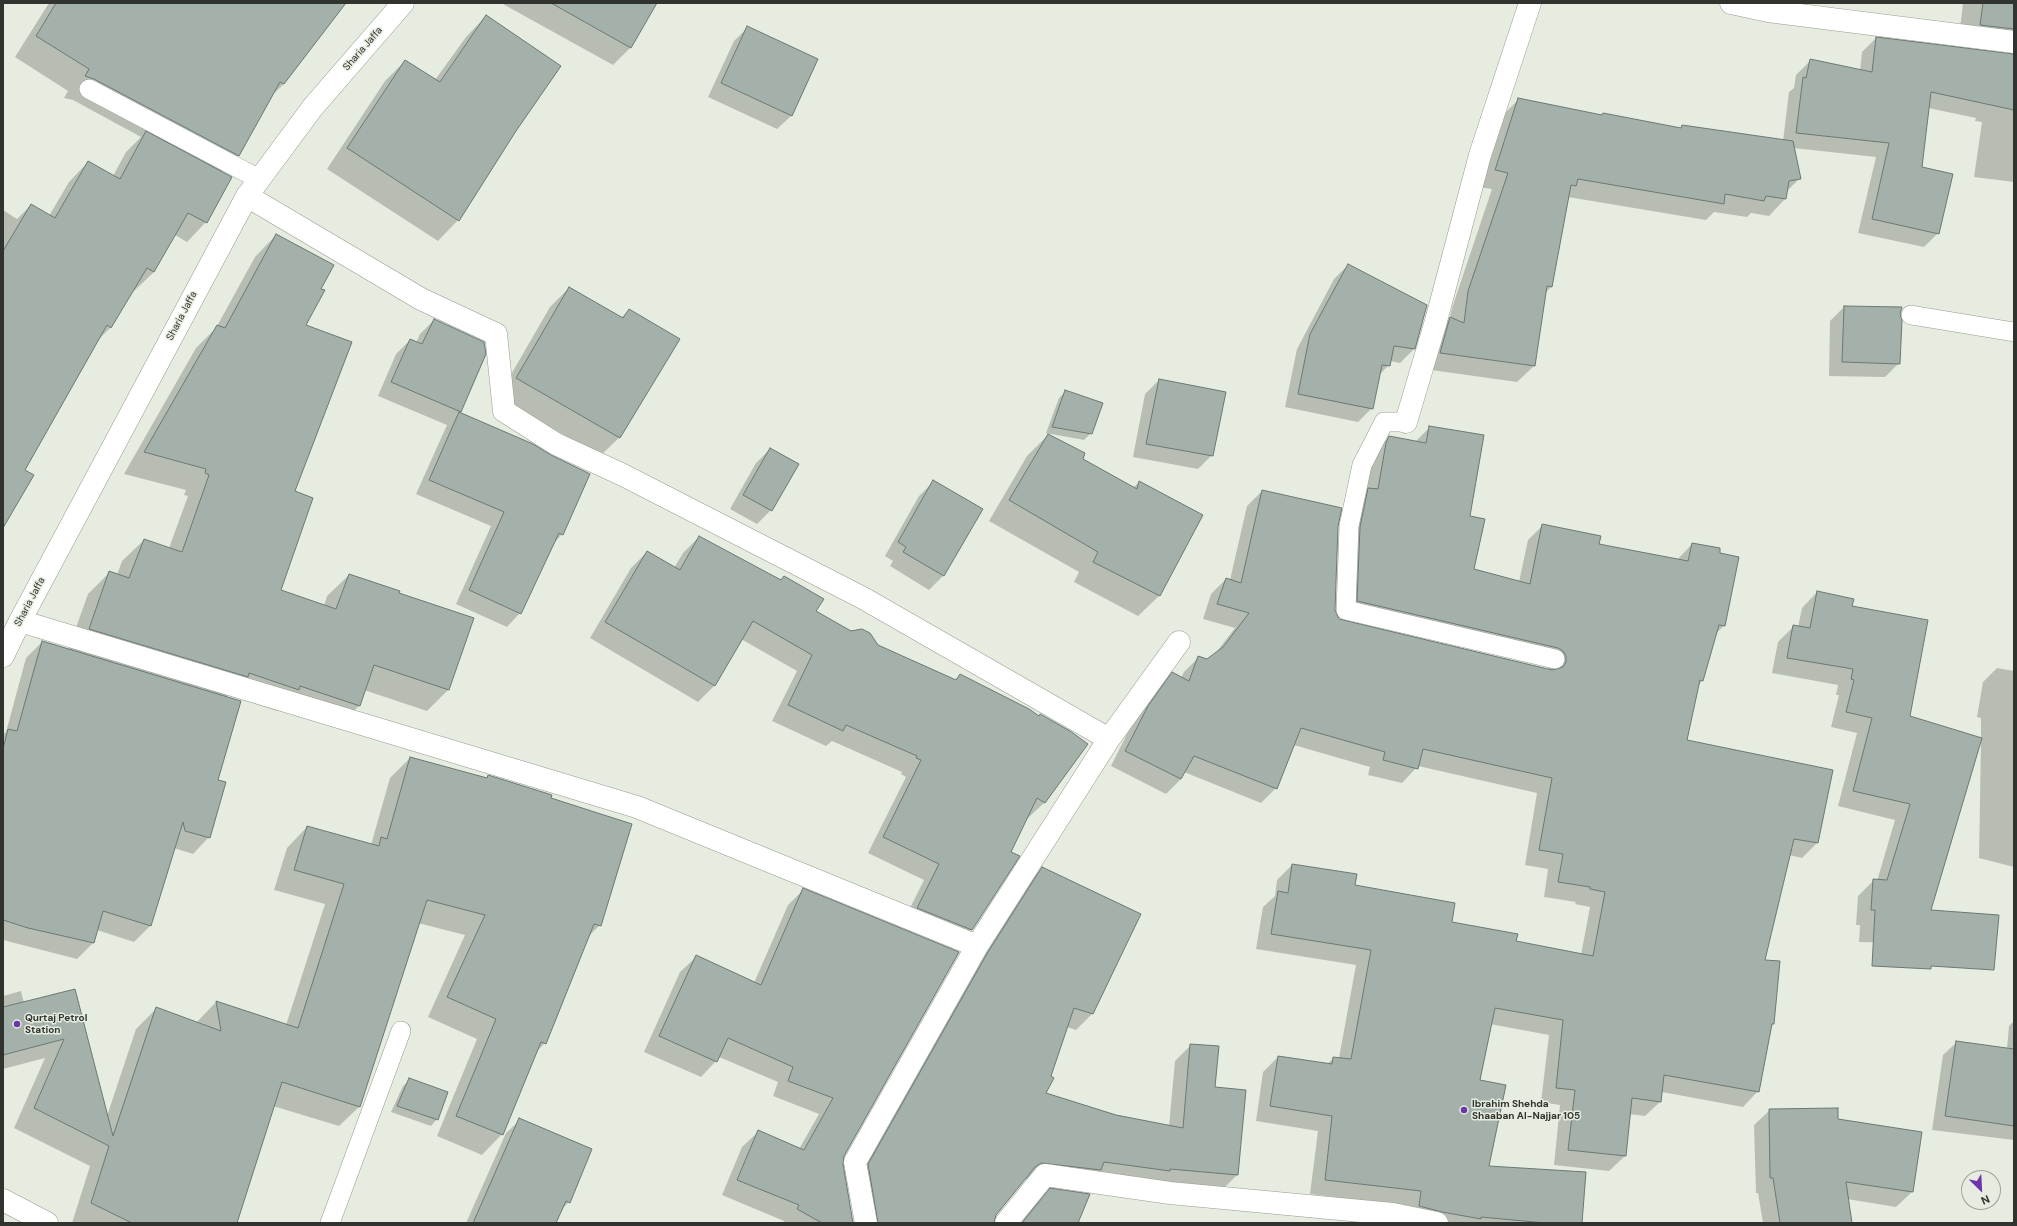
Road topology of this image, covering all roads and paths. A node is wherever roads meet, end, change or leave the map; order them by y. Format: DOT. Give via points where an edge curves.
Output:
graph roads {
  1 [pos="403,3"];
  2 [pos="1530,3"];
  3 [pos="1731,3"];
  4 [pos="2014,42"];
  5 [pos="89,89"];
  6 [pos="253,188"];
  7 [pos="1911,315"];
  8 [pos="2014,332"];
  9 [pos="1406,422"];
  10 [pos="20,621"];
  11 [pos="1179,642"];
  12 [pos="3,656"];
  13 [pos="1555,659"];
  14 [pos="1109,739"];
  15 [pos="977,946"];
  16 [pos="401,1031"];
  17 [pos="3,1200"];
  18 [pos="47,1223"];
  19 [pos="330,1223"];
  20 [pos="866,1223"];
  21 [pos="1006,1223"];
  22 [pos="1437,1223"];
  1 -- 6 [label="street, Sharia Jaffa" via="313,107"];
  2 -- 9 [label="street" via="1480,155"];
  3 -- 4 [label="street" via="1768,11"];
  5 -- 6 [label="lane"];
  6 -- 10 [label="street, Sharia Jaffa"];
  6 -- 14 [label="street" via="421,299 496,334 504,412 556,444 623,475 863,598"];
  7 -- 8 [label="lane"];
  9 -- 13 [label="lane" via="1384,422 1362,465 1349,526 1346,610"];
  10 -- 12 [label="street, Sharia Jaffa"];
  10 -- 15 [label="street" via="637,807"];
  11 -- 14 [label="street"];
  14 -- 15 [label="street"];
  15 -- 20 [label="street" via="855,1162"];
  16 -- 19 [label="lane"];
  17 -- 18 [label="street"];
  21 -- 22 [label="street" via="1045,1175 1170,1193 1393,1214"];
}
